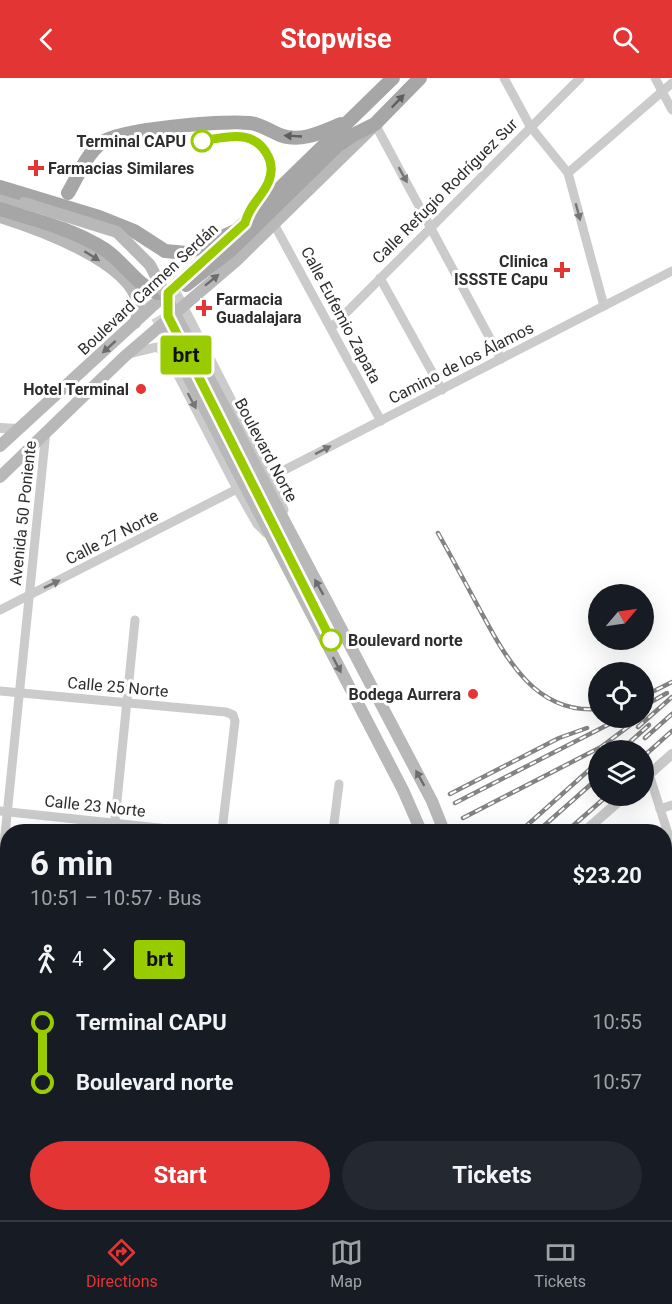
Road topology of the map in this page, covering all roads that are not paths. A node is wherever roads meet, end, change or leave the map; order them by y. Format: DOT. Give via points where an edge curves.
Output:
graph roads {
  1 [pos="393,78"];
  2 [pos="420,78"];
  3 [pos="504,78"];
  4 [pos="580,78"];
  5 [pos="655,78"];
  6 [pos="672,83"];
  7 [pos="662,92"];
  8 [pos="672,110"];
  9 [pos="348,120"];
  10 [pos="375,124"];
  11 [pos="530,126"];
  12 [pos="568,173"];
  13 [pos="0,187"];
  14 [pos="68,193"];
  15 [pos="0,196"];
  16 [pos="0,209"];
  17 [pos="0,217"];
  18 [pos="274,224"];
  19 [pos="432,226"];
  20 [pos="232,233"];
  21 [pos="672,271"];
  22 [pos="380,278"];
  23 [pos="180,287"];
  24 [pos="153,297"];
  25 [pos="183,304"];
  26 [pos="604,306"];
  27 [pos="135,323"];
  28 [pos="332,327"];
  29 [pos="164,330"];
  30 [pos="124,357"];
  31 [pos="501,359"];
  32 [pos="442,390"];
  33 [pos="381,421"];
  34 [pos="0,428"];
  35 [pos="18,429"];
  36 [pos="46,432"];
  37 [pos="0,446"];
  38 [pos="0,477"];
  39 [pos="267,479"];
  40 [pos="237,489"];
  41 [pos="272,538"];
  42 [pos="30,594"];
  43 [pos="0,610"];
  44 [pos="135,620"];
  45 [pos="0,691"];
  46 [pos="21,694"];
  47 [pos="126,703"];
  48 [pos="672,754"];
  49 [pos="654,769"];
  50 [pos="339,784"];
  51 [pos="654,795"];
  52 [pos="672,805"];
  53 [pos="613,806"];
  54 [pos="660,809"];
  55 [pos="4,811"];
  56 [pos="93,824"];
  57 [pos="114,824"];
  58 [pos="223,824"];
  59 [pos="334,824"];
  60 [pos="418,824"];
  61 [pos="441,824"];
  62 [pos="593,824"];
  63 [pos="665,824"];
  1 -- 9 [label="main road, Boulevard Carmen Serdán"];
  10 -- 2 [label="main road, Boulevard Carmen Serdán, one-way"];
  3 -- 11 [label="street"];
  4 -- 11 [label="street, Calle Refugio Rodríguez Sur"];
  5 -- 7 [label="street"];
  6 -- 7 [label="street"];
  7 -- 8 [label="street"];
  7 -- 12 [label="street"];
  9 -- 14 [label="main road, one-way" via="299,137 282,136 248,123 114,135 92,151"];
  9 -- 20 [label="main road, Boulevard Carmen Serdán"];
  10 -- 18 [label="main road, Boulevard Carmen Serdán"];
  10 -- 19 [label="street, one-way"];
  10 -- 23 [label="main road" via="337,146 231,250"];
  11 -- 12 [label="street"];
  11 -- 19 [label="street, Calle Refugio Rodríguez Sur"];
  12 -- 26 [label="street, one-way"];
  13 -- 20 [label="main road" via="99,217 134,231 172,254 194,251"];
  15 -- 39 [label="main road, Boulevard Norte, bridge" via="117,232 150,265"];
  16 -- 24 [label="main road" via="80,234 108,251"];
  17 -- 27 [label="main road, one-way" via="77,247 112,271 138,303"];
  25 -- 18 [label="main road, Boulevard Carmen Serdán, one-way"];
  18 -- 28 [label="street, Calle Eufemio Zapata"];
  19 -- 22 [label="street, Calle Refugio Rodríguez Sur"];
  19 -- 31 [label="street"];
  20 -- 23 [label="main road, Boulevard Carmen Serdán"];
  21 -- 26 [label="street, Camino de los Álamos"];
  22 -- 28 [label="street, Calle Refugio Rodríguez Sur"];
  22 -- 32 [label="street"];
  23 -- 25 [label="street, Boulevard Norte"];
  23 -- 27 [label="main road, Boulevard Carmen Serdán"];
  25 -- 30 [label="main road, Boulevard Carmen Serdán"];
  25 -- 39 [label="street, Boulevard Norte"];
  26 -- 31 [label="street, Camino de los Álamos"];
  27 -- 35 [label="main road, Boulevard Carmen Serdán, one-way"];
  28 -- 33 [label="street, Calle Eufemio Zapata"];
  29 -- 41 [label="main road, Boulevard Norte"];
  30 -- 36 [label="main road, Boulevard Carmen Serdán"];
  30 -- 40 [label="street, Boulevard Norte, one-way" via="149,347 157,347 168,356"];
  31 -- 32 [label="street, Camino de los Álamos"];
  32 -- 33 [label="street, Camino de los Álamos"];
  39 -- 33 [label="street, Camino de los Álamos, one-way"];
  34 -- 35 [label="street"];
  35 -- 37 [label="main road, Boulevard Carmen Serdán"];
  36 -- 38 [label="main road, Boulevard Carmen Serdán"];
  36 -- 42 [label="street, Avenida 50 Poniente"];
  61 -- 39 [label="main road, Boulevard Norte, one-way" via="297,546"];
  40 -- 41 [label="street, Boulevard Norte" via="257,524"];
  42 -- 40 [label="street, Calle 27 Norte, one-way"];
  41 -- 60 [label="main road, Boulevard Norte, one-way"];
  42 -- 43 [label="street, Calle 27 Norte"];
  42 -- 46 [label="street, Avenida 50 Poniente"];
  44 -- 47 [label="street"];
  45 -- 46 [label="street, Calle 25 Norte"];
  46 -- 47 [label="street, Calle 25 Norte"];
  46 -- 55 [label="street, Avenida 50 Poniente"];
  47 -- 57 [label="street"];
  47 -- 58 [label="street, Calle 25 Norte" via="226,712 233,716"];
  48 -- 49 [label="street"];
  50 -- 59 [label="street"];
  51 -- 54 [label="street"];
  52 -- 54 [label="street"];
  53 -- 62 [label="street"];
  54 -- 63 [label="street"];
  55 -- 56 [label="street, Calle 23 Norte"];
}
